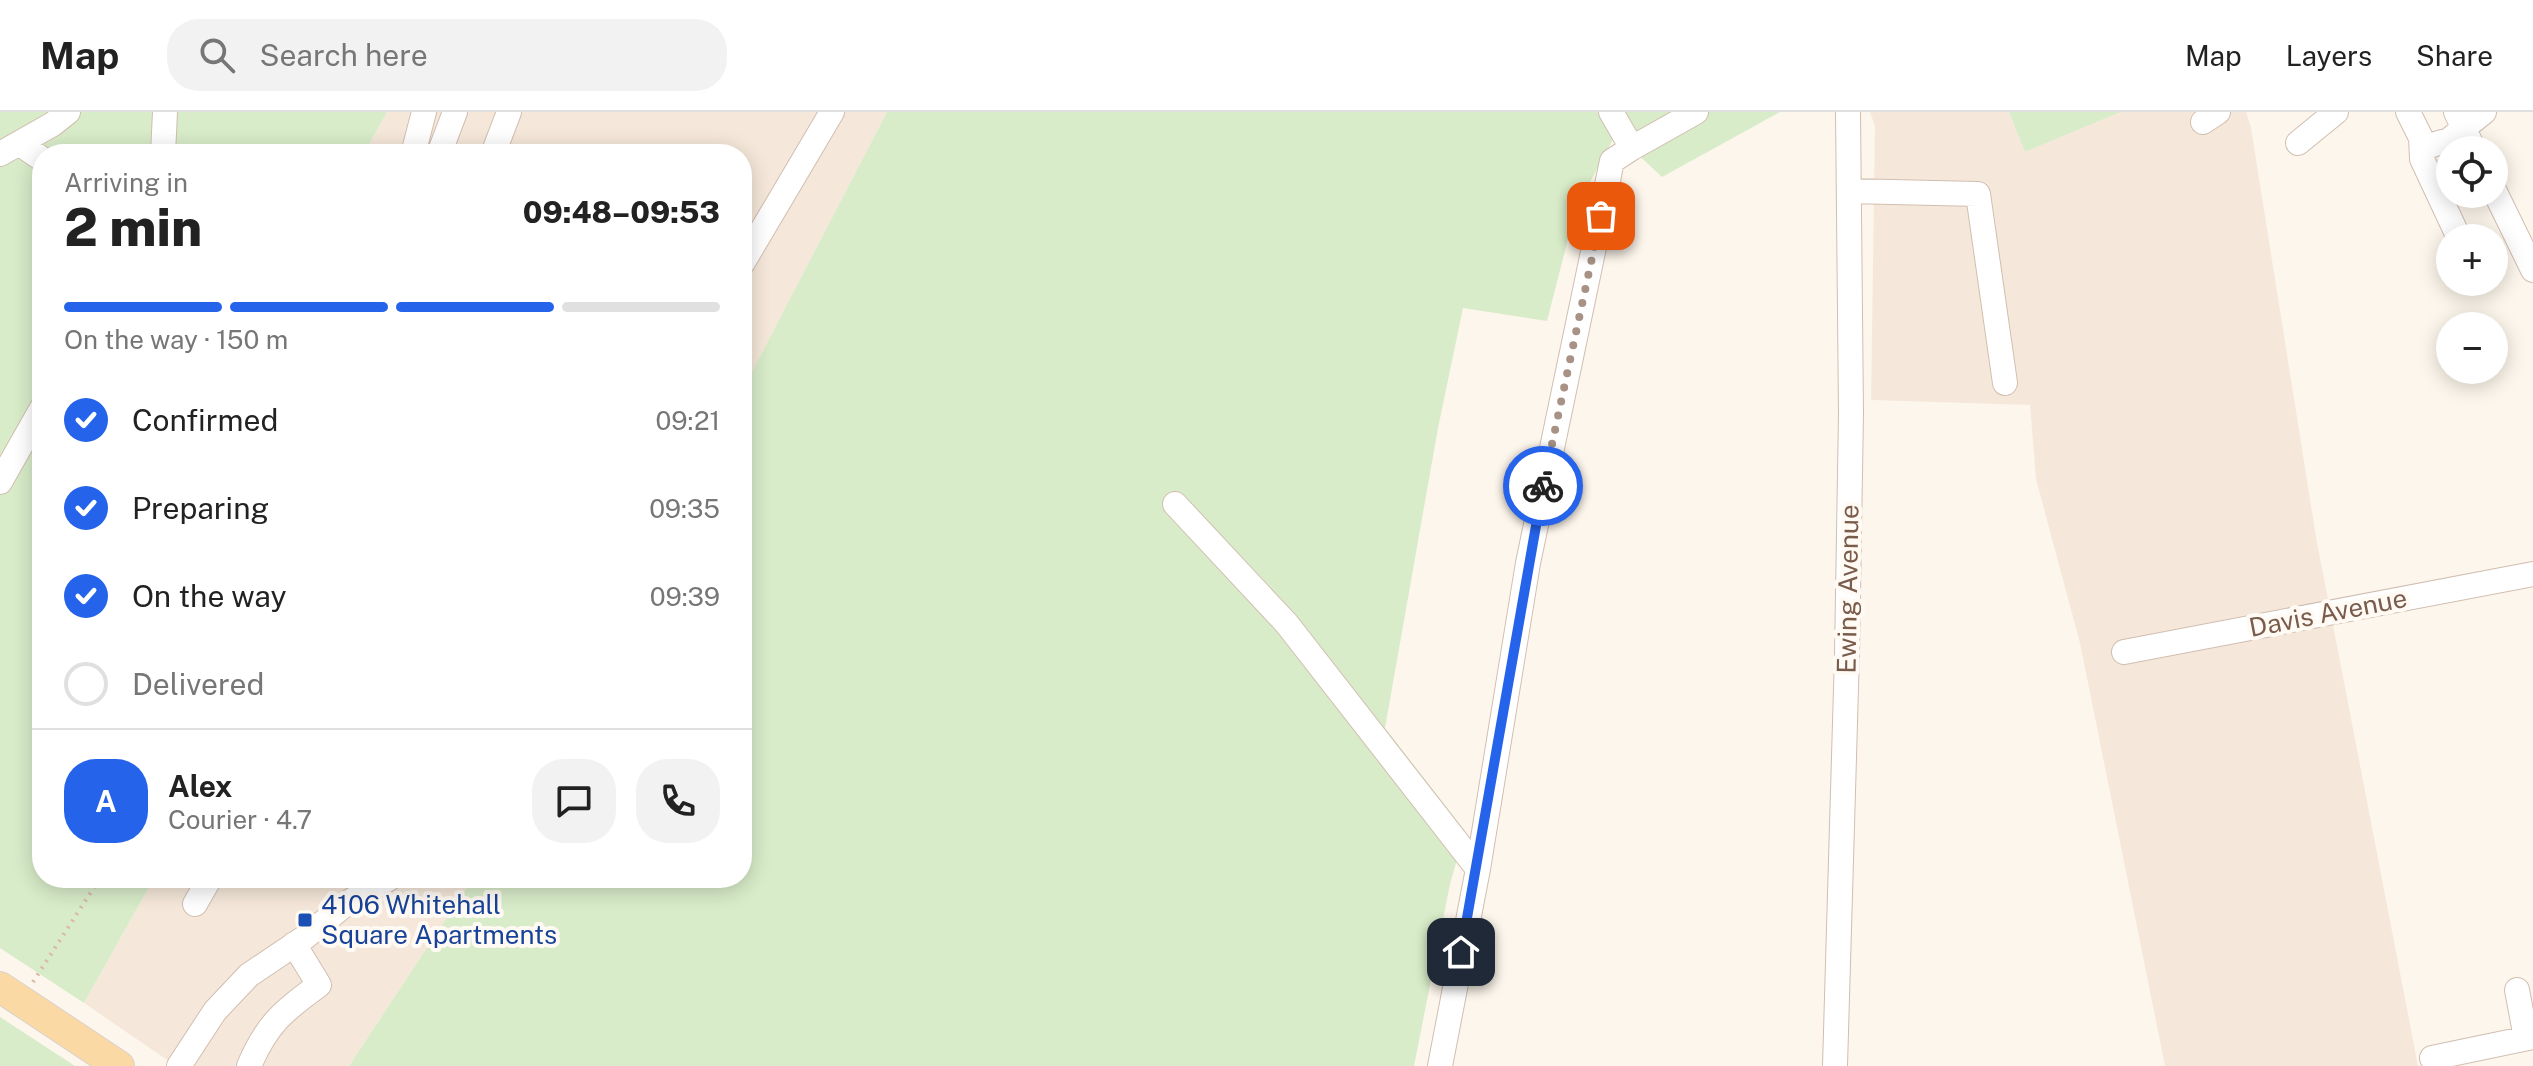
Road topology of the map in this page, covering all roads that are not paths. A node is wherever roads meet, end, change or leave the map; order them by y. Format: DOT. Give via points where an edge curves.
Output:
graph roads {
  1 [pos="68,112"];
  2 [pos="165,112"];
  3 [pos="424,112"];
  4 [pos="455,112"];
  5 [pos="509,112"];
  6 [pos="832,112"];
  7 [pos="1611,112"];
  8 [pos="1696,112"];
  9 [pos="1848,112"];
  10 [pos="2336,112"];
  11 [pos="2408,112"];
  12 [pos="2484,112"];
  13 [pos="2465,131"];
  14 [pos="2298,143"];
  15 [pos="163,144"];
  16 [pos="416,144"];
  17 [pos="443,144"];
  18 [pos="497,144"];
  19 [pos="2422,148"];
  20 [pos="10,149"];
  21 [pos="1622,154"];
  22 [pos="32,156"];
  23 [pos="1849,191"];
  24 [pos="2503,208"];
  25 [pos="2452,224"];
  26 [pos="752,247"];
  27 [pos="2533,270"];
  28 [pos="2005,383"];
  29 [pos="32,426"];
  30 [pos="0,482"];
  31 [pos="1175,504"];
  32 [pos="2533,574"];
  33 [pos="2124,652"];
  34 [pos="1478,869"];
  35 [pos="204,888"];
  36 [pos="373,888"];
  37 [pos="195,904"];
  38 [pos="294,944"];
  39 [pos="2517,990"];
  40 [pos="10,994"];
  41 [pos="2530,1038"];
  42 [pos="2478,1057"];
  43 [pos="2432,1058"];
  44 [pos="119,1066"];
  45 [pos="179,1066"];
  46 [pos="249,1066"];
  47 [pos="1440,1066"];
  48 [pos="1835,1066"];
  1 -- 20 [label="street"];
  2 -- 15 [label="street"];
  3 -- 16 [label="street"];
  4 -- 17 [label="street"];
  5 -- 18 [label="street"];
  6 -- 26 [label="street"];
  7 -- 21 [label="street"];
  8 -- 21 [label="street"];
  9 -- 23 [label="street, Ewing Avenue"];
  10 -- 14 [label="street"];
  11 -- 19 [label="street"];
  12 -- 13 [label="street"];
  13 -- 19 [label="street"];
  19 -- 25 [label="street" via="2422,159"];
  20 -- 22 [label="street"];
  21 -- 34 [label="street" via="1528,563"];
  23 -- 28 [label="street" via="1978,194"];
  23 -- 48 [label="street, Ewing Avenue" via="1851,413"];
  24 -- 27 [label="street"];
  29 -- 30 [label="street"];
  31 -- 34 [label="street" via="1287,624"];
  32 -- 33 [label="street, Davis Avenue"];
  34 -- 47 [label="street"];
  35 -- 37 [label="street"];
  36 -- 38 [label="street"];
  38 -- 45 [label="street" via="231,992"];
  38 -- 46 [label="street" via="319,985 283,1011 260,1039"];
  39 -- 41 [label="street"];
  40 -- 44 [label="main road"];
  41 -- 42 [label="street"];
  42 -- 43 [label="street"];
}
